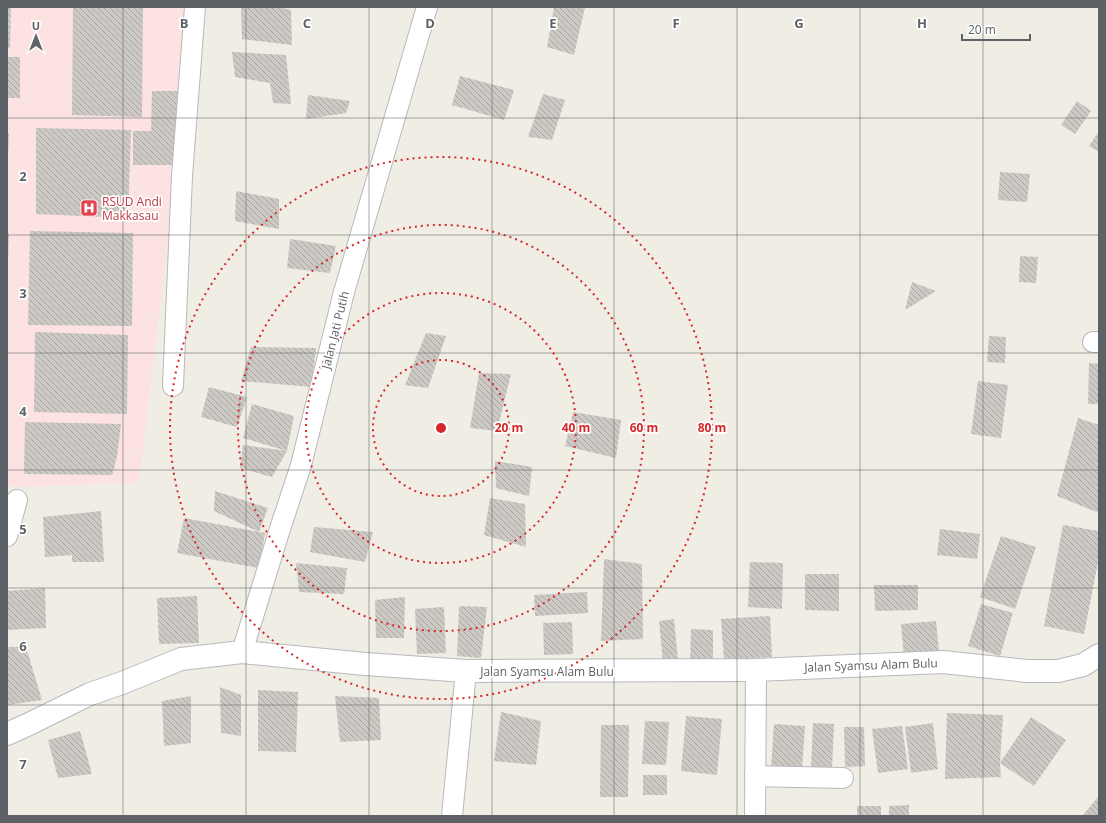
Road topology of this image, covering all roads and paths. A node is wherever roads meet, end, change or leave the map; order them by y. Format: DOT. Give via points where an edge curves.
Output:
graph roads {
  1 [pos="195,7"];
  2 [pos="427,7"];
  3 [pos="173,386"];
  4 [pos="17,500"];
  5 [pos="7,536"];
  6 [pos="242,652"];
  7 [pos="1099,655"];
  8 [pos="756,670"];
  9 [pos="466,672"];
  10 [pos="7,734"];
  11 [pos="756,776"];
  12 [pos="844,778"];
  13 [pos="452,816"];
  14 [pos="756,816"];
  1 -- 3 [label="street" via="182,176"];
  2 -- 6 [label="street, Jalan Jati Putih" via="344,292 301,466"];
  4 -- 5 [label="street"];
  6 -- 9 [label="street, Jalan Syamsu Alam Bulu"];
  6 -- 10 [label="street, Jalan Syamsu Alam Bulu" via="181,660 90,694"];
  7 -- 8 [label="street, Jalan Syamsu Alam Bulu" via="1083,665 1058,671 1027,671 943,662"];
  8 -- 9 [label="street, Jalan Syamsu Alam Bulu"];
  8 -- 11 [label="street"];
  9 -- 13 [label="street"];
  11 -- 12 [label="street"];
  11 -- 14 [label="street"];
}
